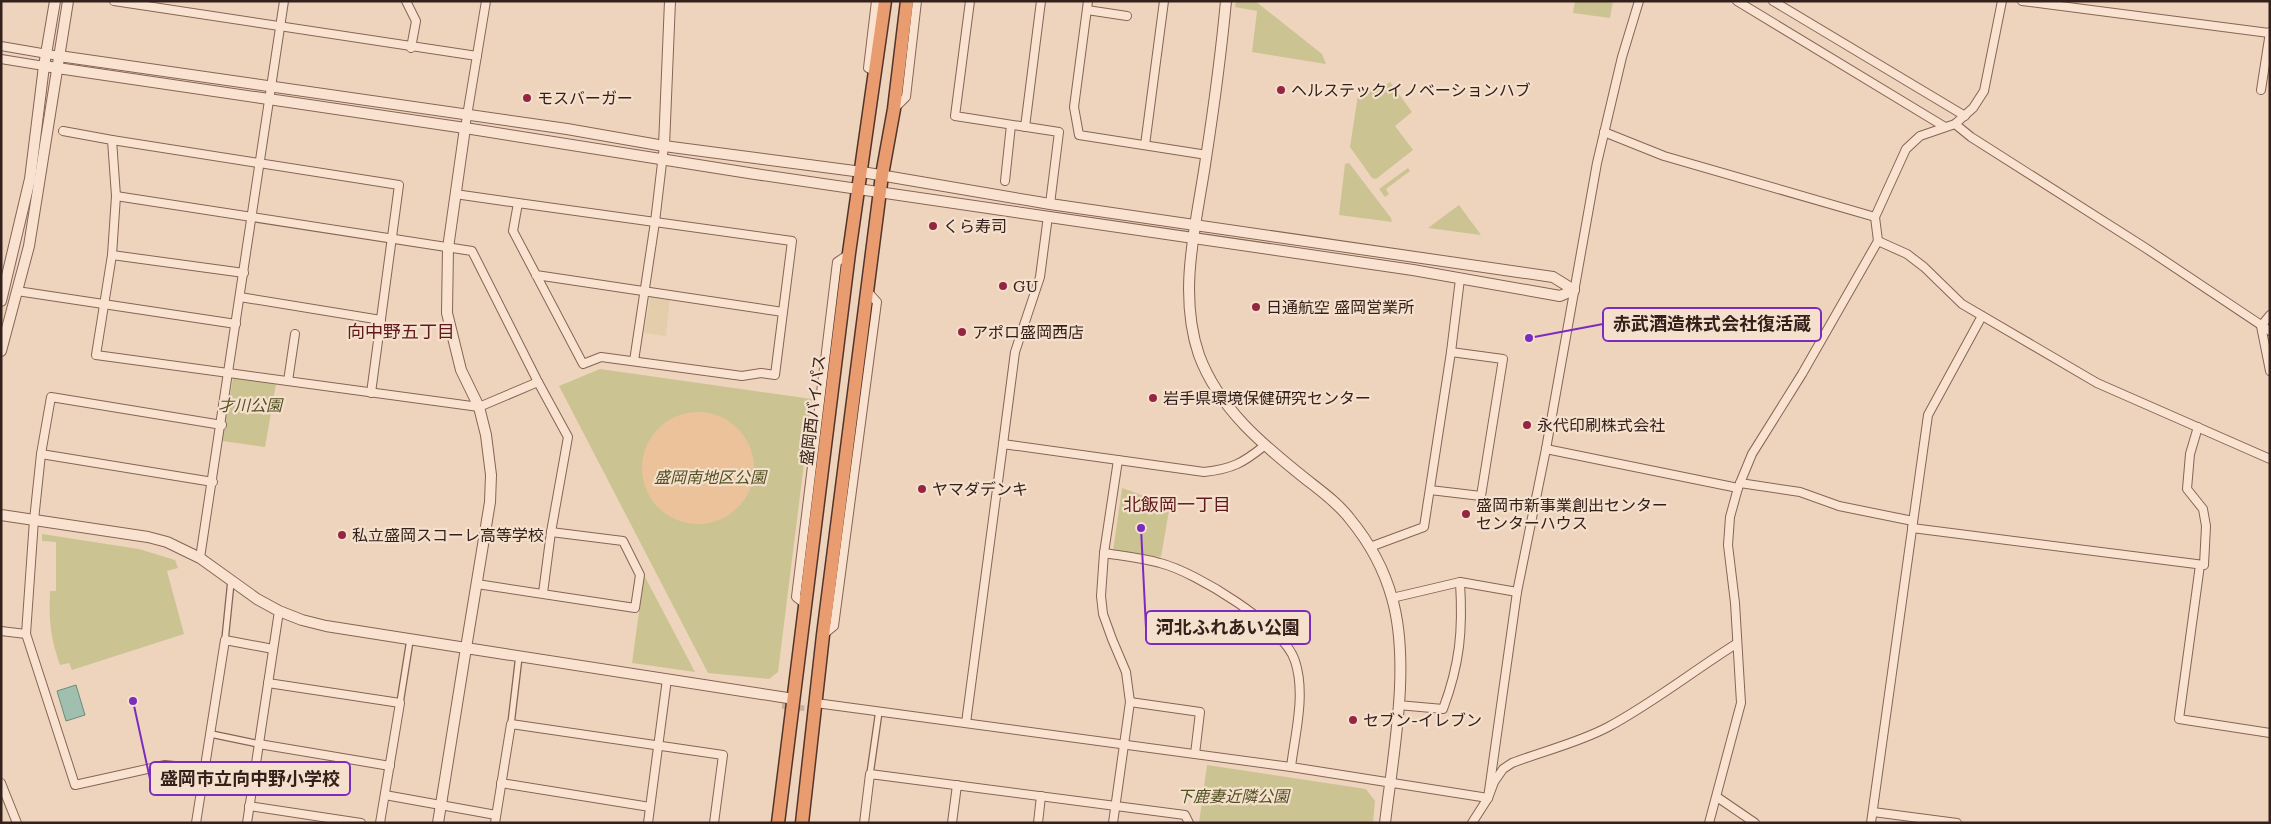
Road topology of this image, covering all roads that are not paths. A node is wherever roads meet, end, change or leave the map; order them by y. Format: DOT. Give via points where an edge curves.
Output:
graph roads {
  1 [pos="55,1"];
  2 [pos="68,1"];
  3 [pos="114,1"];
  4 [pos="284,1"];
  5 [pos="406,1"];
  6 [pos="486,1"];
  7 [pos="670,1"];
  8 [pos="876,1"];
  9 [pos="885,1"];
  10 [pos="907,1"];
  11 [pos="917,1"];
  12 [pos="970,1"];
  13 [pos="1041,1"];
  14 [pos="1088,1"];
  15 [pos="1164,1"];
  16 [pos="1226,1"];
  17 [pos="1639,1"];
  18 [pos="1737,1"];
  19 [pos="1773,1"];
  20 [pos="2002,1"];
  21 [pos="2022,1"];
  22 [pos="126,2"];
  23 [pos="1087,10"];
  24 [pos="1127,16"];
  25 [pos="280,27"];
  26 [pos="2270,33"];
  27 [pos="1,46"];
  28 [pos="411,48"];
  29 [pos="47,52"];
  30 [pos="59,56"];
  31 [pos="476,56"];
  32 [pos="1,59"];
  33 [pos="44,66"];
  34 [pos="58,68"];
  35 [pos="876,72"];
  36 [pos="271,87"];
  37 [pos="2261,90"];
  38 [pos="269,99"];
  39 [pos="894,109"];
  40 [pos="467,114"];
  41 [pos="1965,116"];
  42 [pos="1955,124"];
  43 [pos="1011,125"];
  44 [pos="1025,127"];
  45 [pos="1945,127"];
  46 [pos="464,128"];
  47 [pos="63,131"];
  48 [pos="1604,132"];
  49 [pos="112,140"];
  50 [pos="1145,145"];
  51 [pos="664,146"];
  52 [pos="1207,155"];
  53 [pos="663,159"];
  54 [pos="260,162"];
  55 [pos="862,172"];
  56 [pos="882,176"];
  57 [pos="1005,181"];
  58 [pos="859,189"];
  59 [pos="880,192"];
  60 [pos="455,194"];
  61 [pos="116,196"];
  62 [pos="518,203"];
  63 [pos="1050,204"];
  64 [pos="1048,216"];
  65 [pos="1874,216"];
  66 [pos="252,217"];
  67 [pos="655,222"];
  68 [pos="1197,225"];
  69 [pos="392,238"];
  70 [pos="1195,238"];
  71 [pos="1878,242"];
  72 [pos="448,248"];
  73 [pos="112,255"];
  74 [pos="244,273"];
  75 [pos="536,275"];
  76 [pos="1460,279"];
  77 [pos="3,289"];
  78 [pos="1574,290"];
  79 [pos="645,291"];
  80 [pos="17,292"];
  81 [pos="240,297"];
  82 [pos="1,301"];
  83 [pos="106,305"];
  84 [pos="782,312"];
  85 [pos="2270,315"];
  86 [pos="1982,316"];
  87 [pos="381,320"];
  88 [pos="236,324"];
  89 [pos="2261,326"];
  90 [pos="2270,331"];
  91 [pos="295,334"];
  92 [pos="1,350"];
  93 [pos="1451,352"];
  94 [pos="634,361"];
  95 [pos="2270,371"];
  96 [pos="229,373"];
  97 [pos="288,382"];
  98 [pos="538,382"];
  99 [pos="371,393"];
  100 [pos="479,407"];
  101 [pos="222,425"];
  102 [pos="2198,427"];
  103 [pos="1003,444"];
  104 [pos="1264,446"];
  105 [pos="1546,449"];
  106 [pos="41,454"];
  107 [pos="2270,459"];
  108 [pos="1118,460"];
  109 [pos="213,482"];
  110 [pos="1739,485"];
  111 [pos="1430,490"];
  112 [pos="1,515"];
  113 [pos="34,520"];
  114 [pos="1913,524"];
  115 [pos="551,532"];
  116 [pos="1370,547"];
  117 [pos="1104,553"];
  118 [pos="200,558"];
  119 [pos="2200,565"];
  120 [pos="231,581"];
  121 [pos="1460,582"];
  122 [pos="477,584"];
  123 [pos="1517,592"];
  124 [pos="544,593"];
  125 [pos="1392,598"];
  126 [pos="279,611"];
  127 [pos="1,631"];
  128 [pos="26,634"];
  129 [pos="224,640"];
  130 [pos="410,640"];
  131 [pos="1736,644"];
  132 [pos="466,648"];
  133 [pos="273,649"];
  134 [pos="519,656"];
  135 [pos="666,679"];
  136 [pos="268,683"];
  137 [pos="794,699"];
  138 [pos="1130,702"];
  139 [pos="816,703"];
  140 [pos="400,704"];
  141 [pos="1398,705"];
  142 [pos="879,711"];
  143 [pos="966,723"];
  144 [pos="510,724"];
  145 [pos="2270,733"];
  146 [pos="211,734"];
  147 [pos="259,744"];
  148 [pos="1125,745"];
  149 [pos="659,746"];
  150 [pos="1196,754"];
  151 [pos="390,766"];
  152 [pos="1291,767"];
  153 [pos="206,769"];
  154 [pos="870,774"];
  155 [pos="1,783"];
  156 [pos="501,783"];
  157 [pos="1390,783"];
  158 [pos="958,785"];
  159 [pos="385,795"];
  160 [pos="1041,796"];
  161 [pos="1717,797"];
  162 [pos="1488,798"];
  163 [pos="441,805"];
  164 [pos="249,806"];
  165 [pos="1115,806"];
  166 [pos="650,807"];
  167 [pos="1873,812"];
  168 [pos="495,819"];
  169 [pos="17,823"];
  170 [pos="196,823"];
  171 [pos="246,823"];
  172 [pos="361,823"];
  173 [pos="380,823"];
  174 [pos="438,823"];
  175 [pos="648,823"];
  176 [pos="714,823"];
  177 [pos="778,823"];
  178 [pos="802,823"];
  179 [pos="864,823"];
  180 [pos="952,823"];
  181 [pos="1038,823"];
  182 [pos="1113,823"];
  183 [pos="1189,823"];
  184 [pos="1385,823"];
  185 [pos="1472,823"];
  186 [pos="1709,823"];
  187 [pos="1756,823"];
  188 [pos="1871,823"];
  189 [pos="1957,823"];
  1 -- 29 [label="street"];
  2 -- 30 [label="street"];
  3 -- 22 [label="street"];
  4 -- 25 [label="street"];
  5 -- 28 [label="street" via="416,21"];
  6 -- 31 [label="street"];
  7 -- 51 [label="street"];
  8 -- 35 [label="street" via="868,68"];
  9 -- 35 [label="highway, 盛岡西バイパス"];
  10 -- 39 [label="highway"];
  11 -- 39 [label="street" via="906,98"];
  12 -- 43 [label="street" via="955,116"];
  13 -- 44 [label="street"];
  14 -- 23 [label="street"];
  15 -- 50 [label="street"];
  16 -- 52 [label="street"];
  17 -- 48 [label="street"];
  18 -- 45 [label="street"];
  19 -- 41 [label="street"];
  20 -- 41 [label="street" via="1984,91"];
  21 -- 26 [label="street"];
  22 -- 25 [label="street"];
  23 -- 24 [label="street"];
  23 -- 50 [label="street" via="1074,107 1079,135"];
  25 -- 28 [label="street"];
  25 -- 36 [label="street"];
  26 -- 37 [label="street"];
  27 -- 29 [label="street"];
  28 -- 31 [label="street"];
  29 -- 30 [label="street"];
  29 -- 33 [label="street"];
  30 -- 34 [label="street"];
  30 -- 36 [label="street"];
  31 -- 40 [label="street"];
  32 -- 33 [label="street"];
  33 -- 34 [label="street"];
  33 -- 77 [label="street" via="30,179"];
  34 -- 38 [label="street"];
  34 -- 80 [label="street" via="36,206"];
  35 -- 55 [label="highway, 盛岡西バイパス"];
  36 -- 38 [label="street"];
  36 -- 40 [label="street"];
  38 -- 46 [label="street"];
  38 -- 54 [label="street"];
  39 -- 56 [label="highway"];
  40 -- 46 [label="street"];
  40 -- 51 [label="street"];
  41 -- 42 [label="street"];
  42 -- 45 [label="street"];
  42 -- 89 [label="street"];
  43 -- 44 [label="street"];
  43 -- 57 [label="street"];
  44 -- 63 [label="street" via="1059,132"];
  45 -- 65 [label="street" via="1920,136 1906,149"];
  46 -- 53 [label="street"];
  46 -- 60 [label="street"];
  47 -- 49 [label="street"];
  48 -- 65 [label="street" via="1664,156"];
  48 -- 78 [label="street"];
  49 -- 54 [label="street"];
  49 -- 61 [label="street"];
  50 -- 52 [label="street"];
  51 -- 53 [label="street"];
  51 -- 55 [label="street"];
  52 -- 68 [label="street"];
  53 -- 58 [label="street"];
  53 -- 67 [label="street"];
  54 -- 66 [label="street"];
  54 -- 69 [label="street" via="399,185"];
  55 -- 56 [label="street"];
  55 -- 58 [label="highway, 盛岡西バイパス"];
  56 -- 59 [label="highway"];
  56 -- 63 [label="street"];
  58 -- 59 [label="street"];
  58 -- 137 [label="highway, 盛岡西バイパス"];
  59 -- 64 [label="street"];
  59 -- 139 [label="highway"];
  60 -- 62 [label="street"];
  60 -- 72 [label="street"];
  61 -- 66 [label="street"];
  61 -- 73 [label="street"];
  62 -- 67 [label="street"];
  62 -- 75 [label="street" via="513,231"];
  63 -- 68 [label="street"];
  64 -- 70 [label="street"];
  64 -- 103 [label="street" via="1040,277 1015,352"];
  65 -- 71 [label="street"];
  66 -- 69 [label="street"];
  66 -- 74 [label="street"];
  67 -- 79 [label="street"];
  67 -- 84 [label="street" via="792,241"];
  68 -- 70 [label="street"];
  68 -- 78 [label="street" via="1553,277"];
  69 -- 72 [label="street"];
  69 -- 87 [label="street"];
  70 -- 76 [label="street"];
  70 -- 104 [label="street" via="1188,283 1189,308 1200,356 1219,395"];
  71 -- 86 [label="street" via="1907,254 1962,304"];
  71 -- 110 [label="street" via="1752,454"];
  72 -- 98 [label="street" via="472,251"];
  72 -- 100 [label="street" via="447,313 461,370"];
  73 -- 74 [label="street"];
  73 -- 83 [label="street"];
  74 -- 81 [label="street"];
  75 -- 79 [label="street"];
  75 -- 94 [label="street" via="583,364 601,357"];
  76 -- 78 [label="street" via="1560,296"];
  76 -- 93 [label="street"];
  77 -- 82 [label="street"];
  78 -- 105 [label="street"];
  79 -- 84 [label="street"];
  79 -- 94 [label="street"];
  80 -- 83 [label="street"];
  80 -- 92 [label="street"];
  81 -- 87 [label="street"];
  81 -- 88 [label="street"];
  83 -- 88 [label="street"];
  83 -- 96 [label="street" via="96,355"];
  84 -- 94 [label="street" via="775,375 742,376"];
  85 -- 89 [label="street"];
  86 -- 102 [label="street" via="2097,383"];
  86 -- 114 [label="street" via="1928,415"];
  87 -- 99 [label="street"];
  88 -- 96 [label="street"];
  89 -- 90 [label="street"];
  89 -- 95 [label="street"];
  91 -- 97 [label="street"];
  93 -- 111 [label="street"];
  93 -- 111 [label="street" via="1503,359 1481,496"];
  96 -- 97 [label="street"];
  96 -- 101 [label="street"];
  97 -- 99 [label="street"];
  98 -- 100 [label="street"];
  98 -- 115 [label="street" via="568,437"];
  99 -- 100 [label="street"];
  100 -- 122 [label="street" via="491,475"];
  101 -- 106 [label="street" via="51,397"];
  101 -- 109 [label="street"];
  102 -- 107 [label="street"];
  102 -- 119 [label="street" via="2190,454 2187,489 2203,509 2206,526 2204,565"];
  103 -- 108 [label="street"];
  103 -- 143 [label="street"];
  104 -- 108 [label="street" via="1243,463 1204,472"];
  104 -- 116 [label="street" via="1349,517"];
  105 -- 110 [label="street"];
  105 -- 123 [label="street"];
  106 -- 109 [label="street"];
  106 -- 113 [label="street"];
  108 -- 117 [label="street"];
  109 -- 118 [label="street"];
  110 -- 114 [label="street" via="1800,492 1839,506"];
  110 -- 131 [label="street" via="1730,517 1728,545"];
  111 -- 116 [label="street" via="1424,527"];
  112 -- 113 [label="street"];
  113 -- 118 [label="street" via="148,537"];
  113 -- 128 [label="street"];
  114 -- 119 [label="street"];
  114 -- 167 [label="street"];
  115 -- 124 [label="street"];
  115 -- 124 [label="street" via="623,541 640,575 634,608"];
  116 -- 125 [label="street"];
  117 -- 138 [label="street" via="1101,582 1103,614 1126,672"];
  117 -- 152 [label="street" via="1160,563 1198,578 1273,628 1295,661 1299,682"];
  118 -- 120 [label="street"];
  119 -- 145 [label="street" via="2179,719"];
  120 -- 126 [label="street"];
  120 -- 129 [label="street"];
  121 -- 123 [label="street"];
  121 -- 125 [label="street"];
  121 -- 141 [label="street" via="1463,623 1454,678 1443,709"];
  122 -- 124 [label="street"];
  122 -- 132 [label="street"];
  123 -- 162 [label="street"];
  125 -- 141 [label="street" via="1398,630"];
  126 -- 130 [label="street" via="326,626"];
  126 -- 133 [label="street"];
  127 -- 128 [label="street"];
  128 -- 153 [label="street" via="75,786 165,765"];
  129 -- 133 [label="street"];
  129 -- 146 [label="street"];
  130 -- 132 [label="street"];
  130 -- 140 [label="street"];
  131 -- 161 [label="street" via="1741,703"];
  131 -- 162 [label="street" via="1606,728 1502,769"];
  132 -- 134 [label="street"];
  132 -- 163 [label="street"];
  133 -- 136 [label="street"];
  134 -- 135 [label="street"];
  134 -- 144 [label="street"];
  135 -- 137 [label="street"];
  135 -- 149 [label="street"];
  136 -- 140 [label="street"];
  136 -- 147 [label="street"];
  137 -- 177 [label="highway, 盛岡西バイパス"];
  138 -- 148 [label="street"];
  138 -- 150 [label="street" via="1200,712"];
  139 -- 142 [label="street"];
  139 -- 178 [label="highway"];
  140 -- 151 [label="street"];
  141 -- 157 [label="street"];
  142 -- 143 [label="street"];
  142 -- 154 [label="street"];
  143 -- 148 [label="street"];
  144 -- 149 [label="street"];
  144 -- 156 [label="street"];
  146 -- 147 [label="street"];
  146 -- 153 [label="street"];
  147 -- 151 [label="street"];
  147 -- 164 [label="street"];
  148 -- 150 [label="street"];
  148 -- 165 [label="street"];
  149 -- 166 [label="street"];
  149 -- 176 [label="street" via="723,755"];
  150 -- 152 [label="street"];
  151 -- 159 [label="street"];
  152 -- 157 [label="street"];
  153 -- 170 [label="street"];
  154 -- 158 [label="street"];
  154 -- 179 [label="street"];
  155 -- 169 [label="street"];
  156 -- 166 [label="street"];
  156 -- 168 [label="street"];
  157 -- 162 [label="street"];
  157 -- 184 [label="street"];
  158 -- 160 [label="street"];
  158 -- 180 [label="street"];
  159 -- 163 [label="street"];
  159 -- 173 [label="street"];
  160 -- 165 [label="street"];
  160 -- 181 [label="street"];
  161 -- 186 [label="street"];
  161 -- 187 [label="street"];
  162 -- 185 [label="street"];
  163 -- 168 [label="street"];
  163 -- 174 [label="street"];
  164 -- 171 [label="street"];
  164 -- 172 [label="street"];
  165 -- 182 [label="street"];
  165 -- 183 [label="street" via="1184,815"];
  166 -- 175 [label="street"];
  167 -- 188 [label="street"];
  167 -- 189 [label="street"];
}
